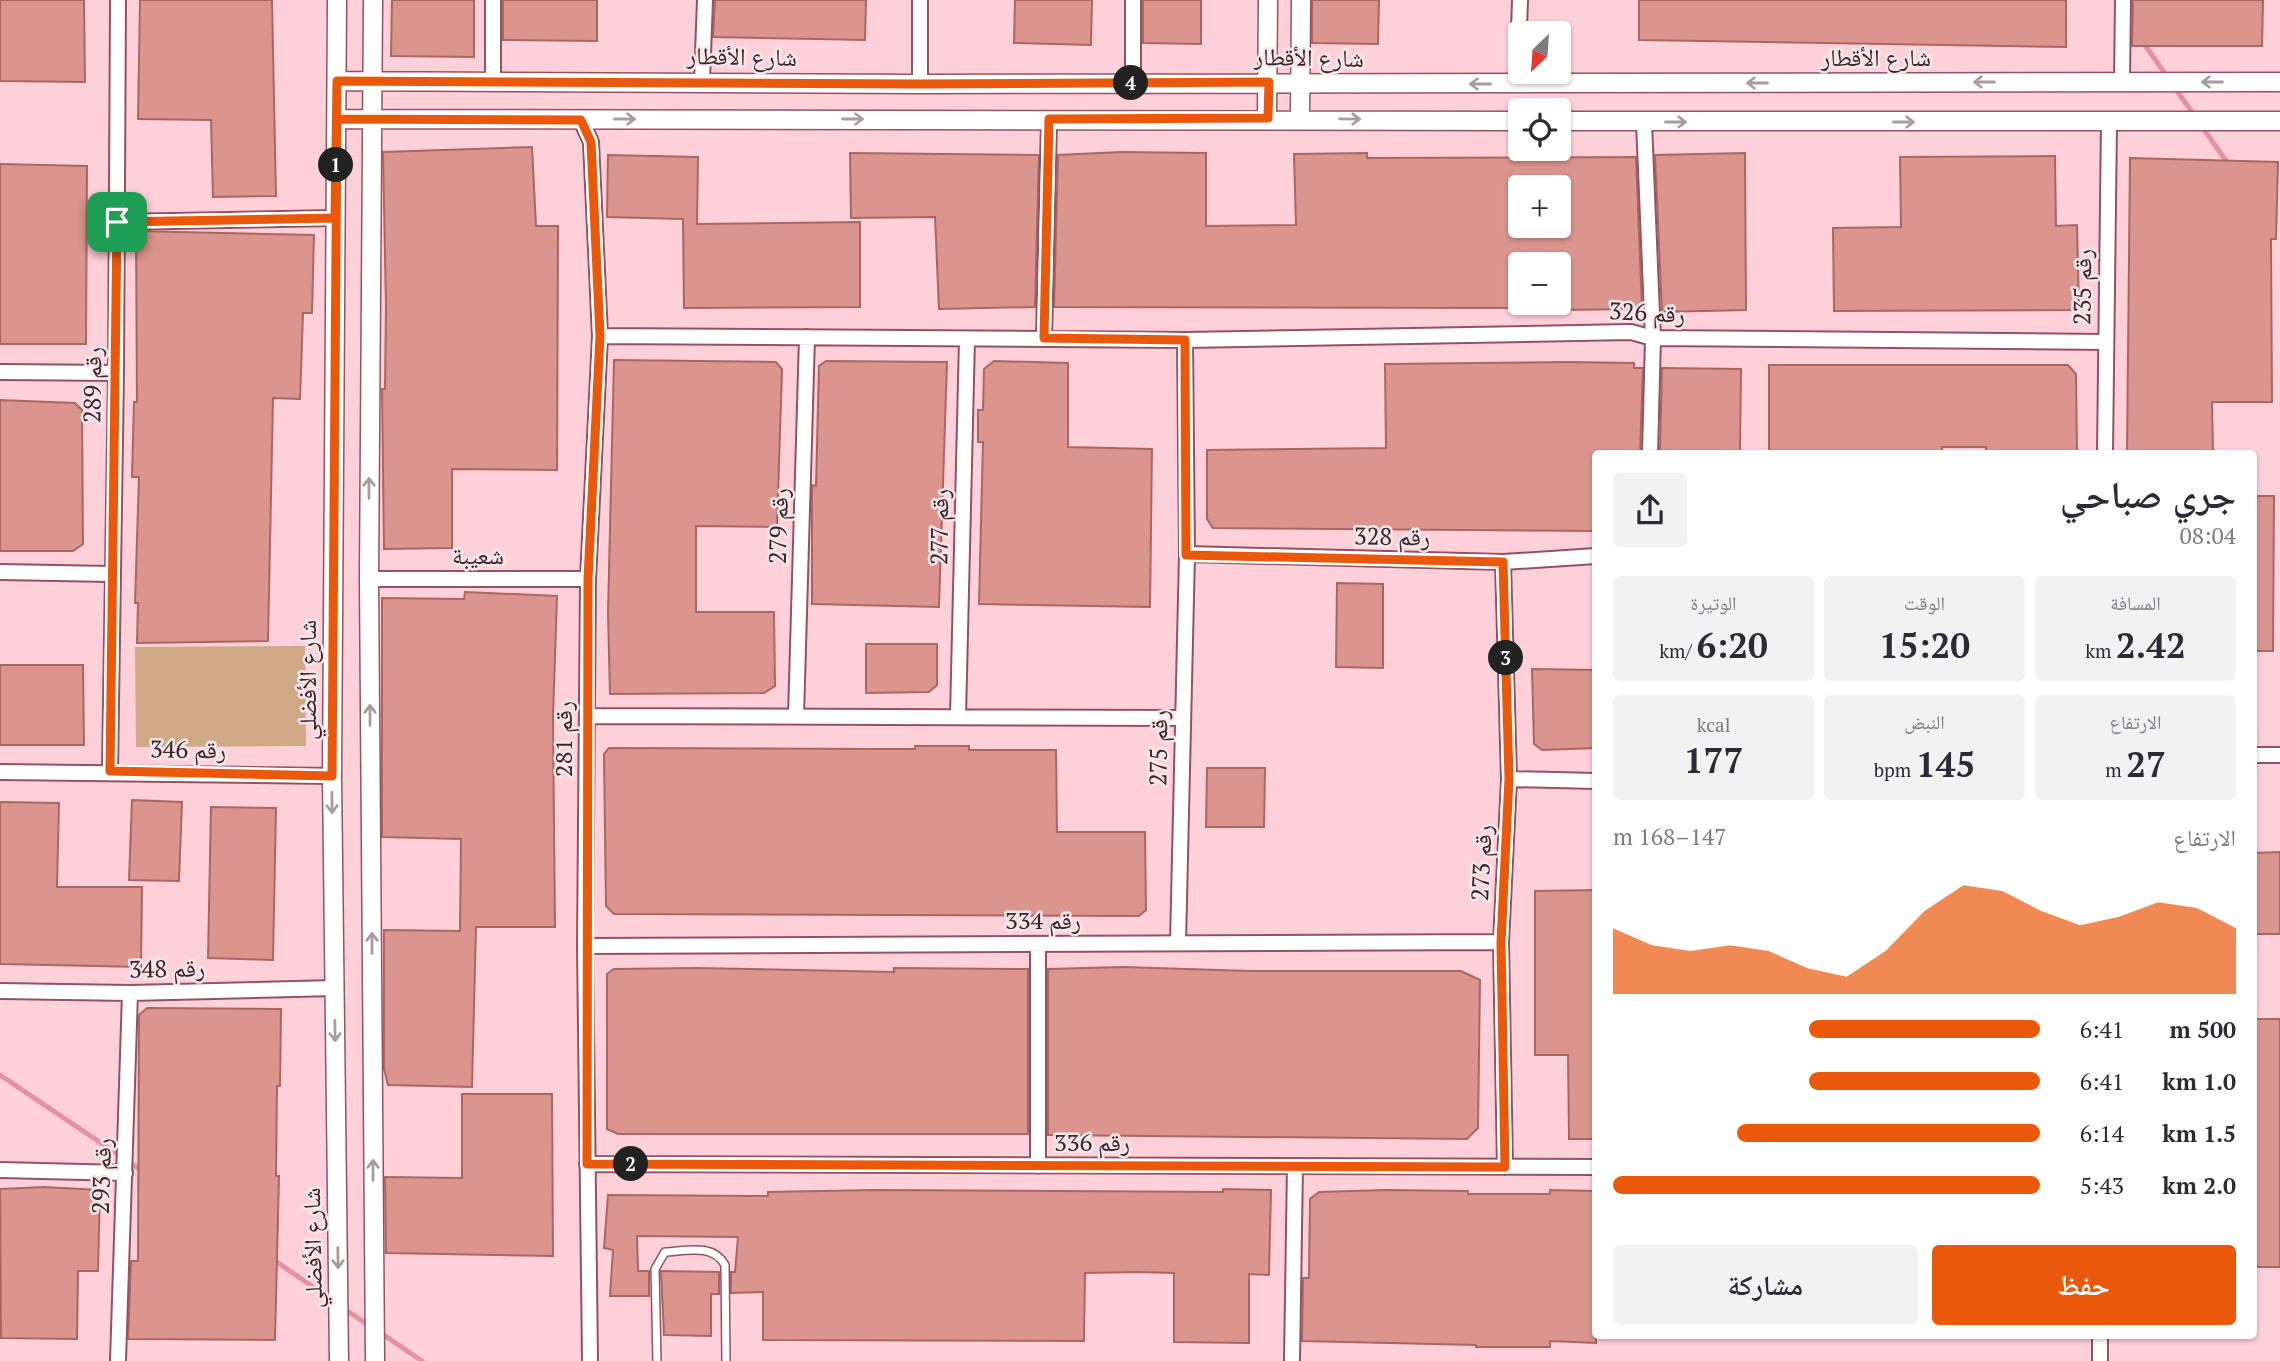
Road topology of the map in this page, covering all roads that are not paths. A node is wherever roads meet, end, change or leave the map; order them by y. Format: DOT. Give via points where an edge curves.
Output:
graph roads {
  1 [pos="117,0"];
  2 [pos="337,0"];
  3 [pos="373,0"];
  4 [pos="494,0"];
  5 [pos="705,0"];
  6 [pos="920,0"];
  7 [pos="1133,0"];
  8 [pos="1268,0"];
  9 [pos="1301,0"];
  10 [pos="1520,0"];
  11 [pos="2123,0"];
  12 [pos="1519,21"];
  13 [pos="337,81"];
  14 [pos="372,81"];
  15 [pos="702,81"];
  16 [pos="493,82"];
  17 [pos="1269,82"];
  18 [pos="2122,82"];
  19 [pos="2280,82"];
  20 [pos="1133,83"];
  21 [pos="1300,83"];
  22 [pos="920,84"];
  23 [pos="1508,84"];
  24 [pos="1572,84"];
  25 [pos="1268,118"];
  26 [pos="1300,118"];
  27 [pos="337,119"];
  28 [pos="1049,119"];
  29 [pos="372,120"];
  30 [pos="581,120"];
  31 [pos="1508,121"];
  32 [pos="1571,121"];
  33 [pos="2109,121"];
  34 [pos="2280,121"];
  35 [pos="1644,122"];
  36 [pos="335,218"];
  37 [pos="117,222"];
  38 [pos="600,336"];
  39 [pos="807,337"];
  40 [pos="1044,338"];
  41 [pos="1653,338"];
  42 [pos="967,339"];
  43 [pos="1185,340"];
  44 [pos="2105,342"];
  45 [pos="0,372"];
  46 [pos="116,373"];
  47 [pos="1650,450"];
  48 [pos="2105,450"];
  49 [pos="1186,555"];
  50 [pos="1592,556"];
  51 [pos="1503,562"];
  52 [pos="0,572"];
  53 [pos="111,574"];
  54 [pos="369,579"];
  55 [pos="588,579"];
  56 [pos="587,716"];
  57 [pos="796,716"];
  58 [pos="958,716"];
  59 [pos="1182,718"];
  60 [pos="2257,755"];
  61 [pos="2280,755"];
  62 [pos="110,771"];
  63 [pos="0,772"];
  64 [pos="332,776"];
  65 [pos="1509,779"];
  66 [pos="1592,781"];
  67 [pos="1501,942"];
  68 [pos="1178,943"];
  69 [pos="1038,944"];
  70 [pos="585,946"];
  71 [pos="335,988"];
  72 [pos="0,991"];
  73 [pos="130,993"];
  74 [pos="587,1164"];
  75 [pos="1038,1166"];
  76 [pos="1295,1166"];
  77 [pos="1505,1167"];
  78 [pos="1592,1167"];
  79 [pos="0,1170"];
  80 [pos="125,1173"];
  81 [pos="2100,1339"];
  82 [pos="118,1361"];
  83 [pos="339,1361"];
  84 [pos="375,1361"];
  85 [pos="590,1361"];
  86 [pos="657,1361"];
  87 [pos="726,1361"];
  88 [pos="1292,1361"];
  89 [pos="2100,1361"];
  1 -- 37 [label="street, رقم 289"];
  2 -- 13 [label="street, شارع الأفضلي"];
  3 -- 14 [label="street"];
  4 -- 16 [label="street"];
  5 -- 15 [label="street"];
  6 -- 22 [label="street"];
  7 -- 20 [label="street"];
  8 -- 17 [label="street"];
  9 -- 21 [label="street"];
  10 -- 12 [label="street"];
  11 -- 18 [label="street"];
  13 -- 14 [label="street, شارع الأقطار"];
  13 -- 27 [label="street, شارع الأفضلي"];
  14 -- 16 [label="street, شارع الأقطار"];
  14 -- 29 [label="street"];
  15 -- 16 [label="street, شارع الأقطار"];
  15 -- 22 [label="street, شارع الأقطار"];
  17 -- 20 [label="street, شارع الأقطار"];
  17 -- 21 [label="street, شارع الأقطار"];
  17 -- 25 [label="street"];
  19 -- 18 [label="street, شارع الأقطار, one-way"];
  18 -- 24 [label="street, شارع الأقطار, one-way"];
  20 -- 22 [label="street, شارع الأقطار"];
  23 -- 21 [label="street, شارع الأقطار, one-way"];
  21 -- 26 [label="street"];
  25 -- 26 [label="street"];
  25 -- 28 [label="street"];
  26 -- 31 [label="street, one-way"];
  27 -- 29 [label="street"];
  27 -- 36 [label="street, شارع الأفضلي"];
  30 -- 28 [label="street, one-way"];
  28 -- 40 [label="street"];
  29 -- 30 [label="street"];
  54 -- 29 [label="street, one-way"];
  30 -- 38 [label="street, رقم 281" via="591,142"];
  32 -- 35 [label="street"];
  33 -- 34 [label="street"];
  35 -- 33 [label="street, one-way"];
  33 -- 44 [label="street, رقم 235"];
  35 -- 41 [label="street"];
  36 -- 37 [label="street"];
  36 -- 64 [label="street, شارع الأفضلي"];
  37 -- 46 [label="street, رقم 289"];
  38 -- 39 [label="street, رقم 326"];
  38 -- 55 [label="street, رقم 281"];
  39 -- 42 [label="street, رقم 326"];
  39 -- 57 [label="street, رقم 279"];
  40 -- 42 [label="street, رقم 326"];
  40 -- 43 [label="street, رقم 326"];
  41 -- 43 [label="street, رقم 326" via="1631,332"];
  41 -- 44 [label="street, رقم 326"];
  41 -- 47 [label="street"];
  42 -- 58 [label="street, رقم 277"];
  43 -- 49 [label="street, رقم 275"];
  44 -- 48 [label="street, رقم 235"];
  45 -- 46 [label="street"];
  46 -- 53 [label="street, رقم 289"];
  49 -- 51 [label="street, رقم 328"];
  49 -- 59 [label="street, رقم 275"];
  50 -- 51 [label="street, رقم 328"];
  51 -- 65 [label="street, رقم 273"];
  52 -- 53 [label="street"];
  53 -- 62 [label="street, رقم 289"];
  54 -- 55 [label="street, شعيبة"];
  84 -- 54 [label="street, one-way"];
  55 -- 56 [label="street, رقم 281"];
  56 -- 57 [label="street"];
  56 -- 70 [label="street, رقم 281"];
  57 -- 58 [label="street"];
  58 -- 59 [label="street"];
  59 -- 68 [label="street, رقم 275"];
  60 -- 61 [label="street"];
  62 -- 63 [label="street, رقم 346"];
  62 -- 64 [label="street, رقم 346"];
  64 -- 71 [label="street, شارع الأفضلي, one-way"];
  65 -- 66 [label="street"];
  65 -- 67 [label="street, رقم 273"];
  67 -- 68 [label="street, رقم 334"];
  67 -- 77 [label="street, رقم 273"];
  68 -- 69 [label="street, رقم 334"];
  69 -- 70 [label="street, رقم 334"];
  69 -- 75 [label="street"];
  70 -- 74 [label="street, رقم 281"];
  71 -- 73 [label="street, رقم 348"];
  71 -- 83 [label="street, شارع الأفضلي, one-way"];
  72 -- 73 [label="street, رقم 348"];
  73 -- 80 [label="street, رقم 293"];
  74 -- 75 [label="street, رقم 336"];
  74 -- 85 [label="street, رقم 281"];
  75 -- 76 [label="street, رقم 336"];
  76 -- 77 [label="street, رقم 336"];
  76 -- 88 [label="street"];
  77 -- 78 [label="street, رقم 336"];
  79 -- 80 [label="street"];
  80 -- 82 [label="street, رقم 293"];
  81 -- 89 [label="street"];
  86 -- 87 [label="lane" via="655,1269 659,1259 665,1252 709,1250 725,1265"];
}
